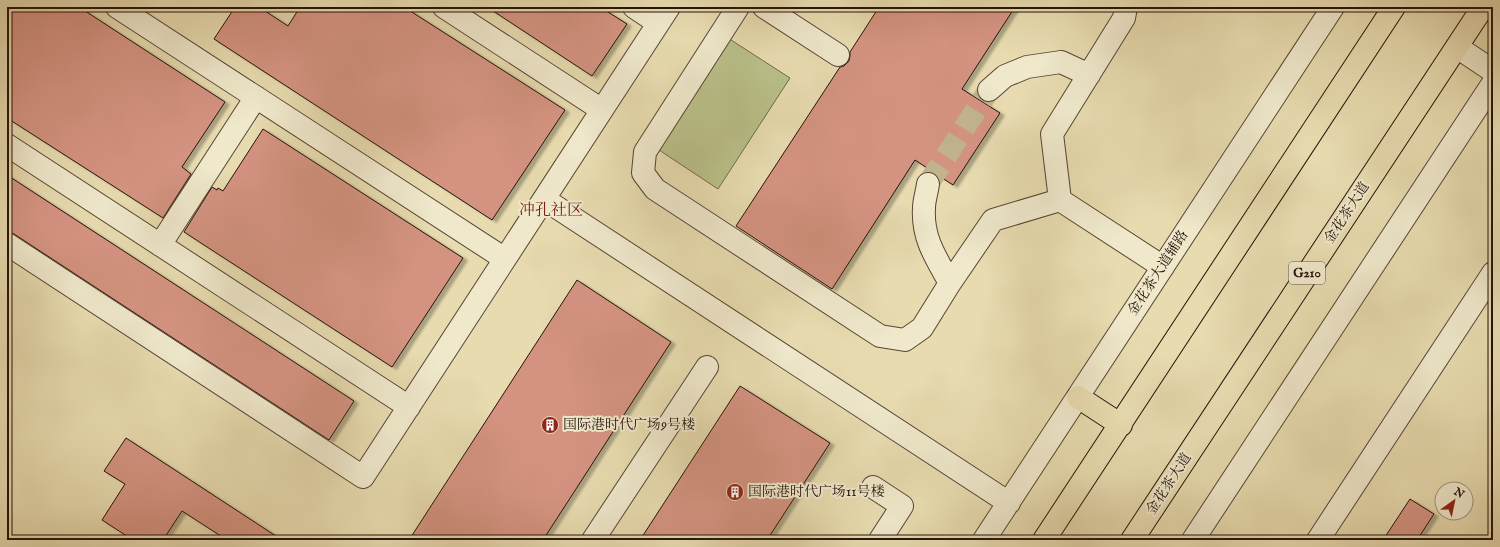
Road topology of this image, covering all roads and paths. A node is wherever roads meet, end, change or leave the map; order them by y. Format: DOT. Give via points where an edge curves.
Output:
graph roads {
  1 [pos="117,7"];
  2 [pos="444,7"];
  3 [pos="634,7"];
  4 [pos="738,7"];
  5 [pos="764,7"];
  6 [pos="1126,7"];
  7 [pos="1333,7"];
  8 [pos="1394,7"];
  9 [pos="1483,7"];
  10 [pos="664,15"];
  11 [pos="1457,47"];
  12 [pos="838,55"];
  13 [pos="1493,71"];
  14 [pos="1089,75"];
  15 [pos="1493,83"];
  16 [pos="989,90"];
  17 [pos="256,97"];
  18 [pos="602,110"];
  19 [pos="7,145"];
  20 [pos="928,184"];
  21 [pos="544,199"];
  22 [pos="1060,200"];
  23 [pos="7,244"];
  24 [pos="160,245"];
  25 [pos="505,260"];
  26 [pos="1163,267"];
  27 [pos="1493,273"];
  28 [pos="950,283"];
  29 [pos="707,367"];
  30 [pos="1078,397"];
  31 [pos="409,407"];
  32 [pos="1121,425"];
  33 [pos="873,487"];
  34 [pos="1009,503"];
  35 [pos="593,540"];
  36 [pos="880,540"];
  37 [pos="984,540"];
  38 [pos="1044,540"];
  39 [pos="1132,540"];
  40 [pos="1193,540"];
  41 [pos="1318,540"];
  1 -- 17 [label="street"];
  2 -- 18 [label="street"];
  3 -- 10 [label="street"];
  4 -- 28 [label="street" via="645,152 643,173 655,188 880,336 904,340 922,328"];
  5 -- 12 [label="street"];
  6 -- 14 [label="street" via="1124,18"];
  7 -- 26 [label="street, 金花茶大道辅路"];
  8 -- 32 [label="highway"];
  9 -- 11 [label="highway, 金花茶大道 / G210"];
  10 -- 18 [label="street"];
  11 -- 13 [label="street"];
  11 -- 39 [label="highway, 金花茶大道 / G210"];
  14 -- 16 [label="street" via="1061,62 1027,67 1005,76"];
  14 -- 22 [label="street" via="1052,134"];
  15 -- 40 [label="street"];
  17 -- 24 [label="street"];
  17 -- 25 [label="street"];
  18 -- 21 [label="street"];
  19 -- 24 [label="street"];
  20 -- 28 [label="street" via="924,208 925,232 933,254"];
  21 -- 25 [label="street"];
  21 -- 34 [label="street"];
  22 -- 26 [label="street"];
  22 -- 28 [label="street" via="993,220"];
  23 -- 31 [label="street" via="363,476"];
  24 -- 31 [label="street"];
  25 -- 31 [label="street"];
  26 -- 30 [label="street, 金花茶大道辅路"];
  27 -- 41 [label="street"];
  29 -- 35 [label="street"];
  30 -- 32 [label="highway"];
  30 -- 34 [label="street, 金花茶大道辅路"];
  32 -- 38 [label="highway"];
  33 -- 36 [label="street" via="902,506"];
  34 -- 37 [label="street, 金花茶大道辅路"];
}
